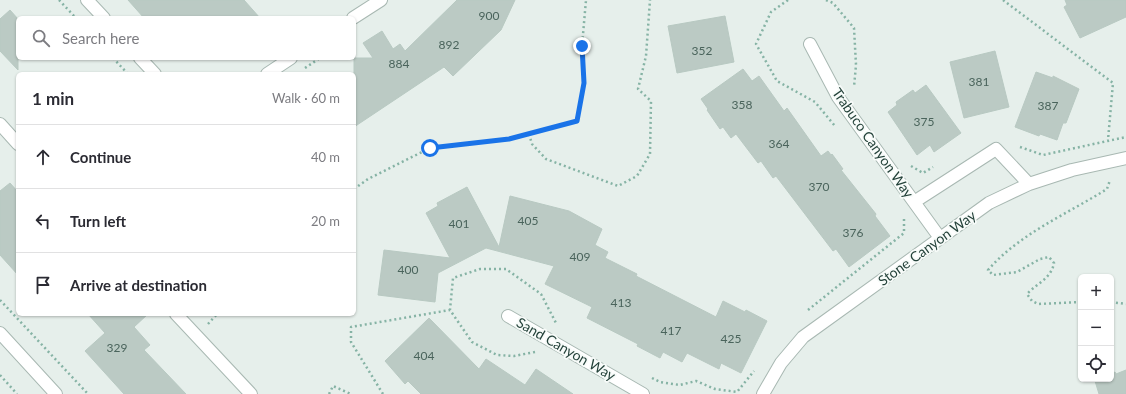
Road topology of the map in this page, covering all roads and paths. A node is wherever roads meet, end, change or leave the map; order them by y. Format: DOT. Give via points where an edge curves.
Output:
graph roads {
  1 [pos="59,0"];
  2 [pos="87,0"];
  3 [pos="381,0"];
  4 [pos="586,0"];
  5 [pos="650,0"];
  6 [pos="788,0"];
  7 [pos="826,0"];
  8 [pos="1003,0"];
  9 [pos="74,16"];
  10 [pos="102,16"];
  11 [pos="356,16"];
  12 [pos="810,44"];
  13 [pos="115,60"];
  14 [pos="142,60"];
  15 [pos="288,60"];
  16 [pos="317,60"];
  17 [pos="303,70"];
  18 [pos="126,72"];
  19 [pos="153,72"];
  20 [pos="270,72"];
  21 [pos="857,93"];
  22 [pos="0,124"];
  23 [pos="840,132"];
  24 [pos="529,134"];
  25 [pos="1126,137"];
  26 [pos="1108,140"];
  27 [pos="16,142"];
  28 [pos="1016,144"];
  29 [pos="1126,158"];
  30 [pos="906,163"];
  31 [pos="934,166"];
  32 [pos="1116,178"];
  33 [pos="1111,179"];
  34 [pos="1103,180"];
  35 [pos="1028,184"];
  36 [pos="356,188"];
  37 [pos="914,202"];
  38 [pos="905,211"];
  39 [pos="940,238"];
  40 [pos="0,300"];
  41 [pos="1078,302"];
  42 [pos="1114,302"];
  43 [pos="1126,304"];
  44 [pos="450,310"];
  45 [pos="805,312"];
  46 [pos="178,316"];
  47 [pos="508,316"];
  48 [pos="562,326"];
  49 [pos="0,333"];
  50 [pos="542,355"];
  51 [pos="756,369"];
  52 [pos="647,374"];
  53 [pos="0,375"];
  54 [pos="18,394"];
  55 [pos="56,394"];
  56 [pos="88,394"];
  57 [pos="251,394"];
  58 [pos="329,394"];
  59 [pos="351,394"];
  60 [pos="382,394"];
  61 [pos="643,394"];
  62 [pos="763,394"];
  1 -- 9 [label="path"];
  2 -- 10 [label="street"];
  3 -- 11 [label="street"];
  4 -- 24 [label="path" via="582,46 584,83 577,121"];
  5 -- 24 [label="path" via="646,56 638,89 651,101 650,154 636,176 618,186 598,180 546,159 532,144"];
  6 -- 23 [label="path" via="771,12 756,44 777,81 815,102"];
  7 -- 21 [label="path" via="833,3 854,28 854,86"];
  8 -- 26 [label="path" via="1113,83"];
  12 -- 37 [label="street, Trabuco Canyon Way" via="838,97"];
  13 -- 18 [label="path"];
  14 -- 19 [label="street"];
  15 -- 20 [label="street"];
  16 -- 17 [label="path"];
  22 -- 27 [label="street"];
  24 -- 36 [label="path" via="509,139 430,148"];
  25 -- 26 [label="path"];
  26 -- 28 [label="path" via="1043,155"];
  29 -- 35 [label="street, Stone Canyon Way" via="1072,170"];
  30 -- 31 [label="path" via="923,173"];
  32 -- 33 [label="path"];
  33 -- 34 [label="path"];
  33 -- 41 [label="path" via="1106,189 1043,226 988,270 993,275 1017,272 1049,257 1054,263 1053,269 1044,282 1027,294 1038,304"];
  35 -- 37 [label="street" via="996,150"];
  35 -- 39 [label="street, Stone Canyon Way" via="989,203"];
  37 -- 39 [label="street, Trabuco Canyon Way"];
  38 -- 45 [label="path" via="904,232"];
  39 -- 62 [label="street, Stone Canyon Way" via="803,337 781,363"];
  40 -- 56 [label="path"];
  42 -- 43 [label="path"];
  44 -- 48 [label="path" via="453,278 480,269 506,269 541,294 555,322"];
  44 -- 50 [label="path" via="472,342 497,355 514,356 536,352"];
  44 -- 60 [label="path" via="351,327 351,342"];
  46 -- 57 [label="street"];
  47 -- 61 [label="street, Sand Canyon Way"];
  49 -- 55 [label="street"];
  51 -- 52 [label="path" via="737,392 715,389 696,381 680,385 660,382"];
  53 -- 54 [label="path"];
  58 -- 59 [label="path" via="333,386"];
}
